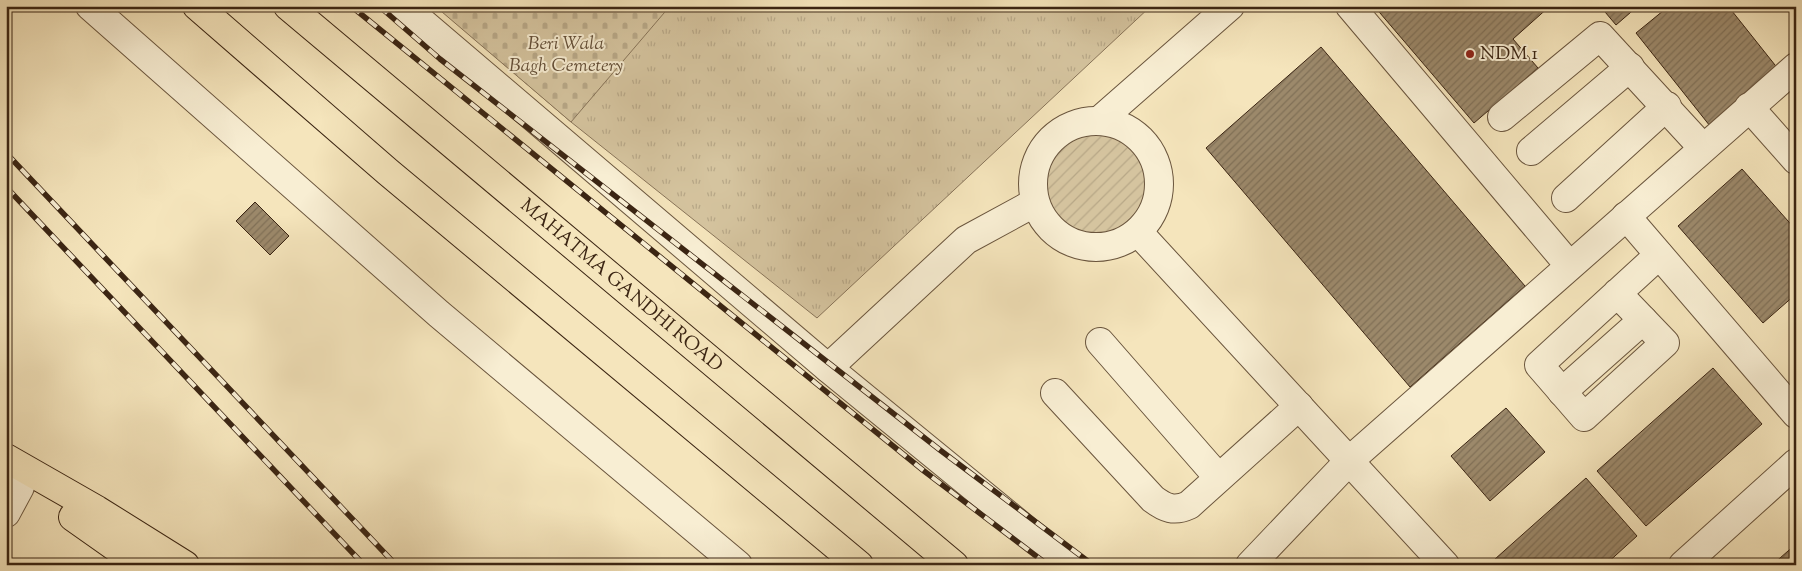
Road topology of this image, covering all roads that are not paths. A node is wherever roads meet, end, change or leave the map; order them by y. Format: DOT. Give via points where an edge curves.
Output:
graph roads {
  1 [pos="90,6"];
  2 [pos="197,6"];
  3 [pos="288,6"];
  4 [pos="403,6"];
  5 [pos="1230,6"];
  6 [pos="1350,6"];
  7 [pos="1630,67"];
  8 [pos="1796,67"];
  9 [pos="1667,106"];
  10 [pos="1749,107"];
  11 [pos="1502,117"];
  12 [pos="1100,120"];
  13 [pos="1703,148"];
  14 [pos="1531,151"];
  15 [pos="1796,160"];
  16 [pos="1566,198"];
  17 [pos="1034,203"];
  18 [pos="1626,216"];
  19 [pos="1138,232"];
  20 [pos="1659,255"];
  21 [pos="1569,265"];
  22 [pos="1617,293"];
  23 [pos="1100,342"];
  24 [pos="828,368"];
  25 [pos="1055,393"];
  26 [pos="1299,406"];
  27 [pos="1796,414"];
  28 [pos="6,458"];
  29 [pos="1350,460"];
  30 [pos="1796,463"];
  31 [pos="1218,477"];
  32 [pos="13,484"];
  33 [pos="6,513"];
  34 [pos="141,565"];
  35 [pos="185,565"];
  36 [pos="738,565"];
  37 [pos="859,565"];
  38 [pos="954,565"];
  39 [pos="1069,565"];
  40 [pos="1250,565"];
  41 [pos="1445,565"];
  42 [pos="1684,565"];
  1 -- 36 [label="street" via="440,314"];
  2 -- 37 [label="main road" via="388,172"];
  3 -- 38 [label="main road, MAHATMA GANDHI ROAD"];
  4 -- 24 [label="street"];
  5 -- 12 [label="street"];
  6 -- 21 [label="street"];
  7 -- 9 [label="street"];
  7 -- 11 [label="street" via="1600,36"];
  7 -- 14 [label="street"];
  8 -- 10 [label="street"];
  9 -- 13 [label="street"];
  9 -- 16 [label="street"];
  10 -- 13 [label="street"];
  10 -- 15 [label="street"];
  12 -- 17 [label="street" via="1077,123 1054,136 1038,156 1032,180"];
  12 -- 19 [label="street" via="1123,126 1144,142 1154,158 1160,189 1153,212"];
  13 -- 18 [label="street"];
  17 -- 19 [label="street" via="1047,226 1066,241 1091,248 1114,246"];
  17 -- 24 [label="street" via="966,240"];
  18 -- 20 [label="street"];
  18 -- 21 [label="street"];
  19 -- 26 [label="street"];
  20 -- 22 [label="street"];
  20 -- 27 [label="street"];
  21 -- 29 [label="street"];
  22 -- 22 [label="street" via="1539,366 1584,417 1665,343"];
  23 -- 31 [label="street"];
  24 -- 39 [label="street"];
  25 -- 31 [label="street" via="1165,508 1189,505"];
  26 -- 29 [label="street"];
  26 -- 31 [label="street"];
  28 -- 35 [label="main road"];
  29 -- 40 [label="street"];
  29 -- 41 [label="street"];
  30 -- 42 [label="street"];
  32 -- 33 [label="street"];
  32 -- 34 [label="main road" via="88,525"];
}
